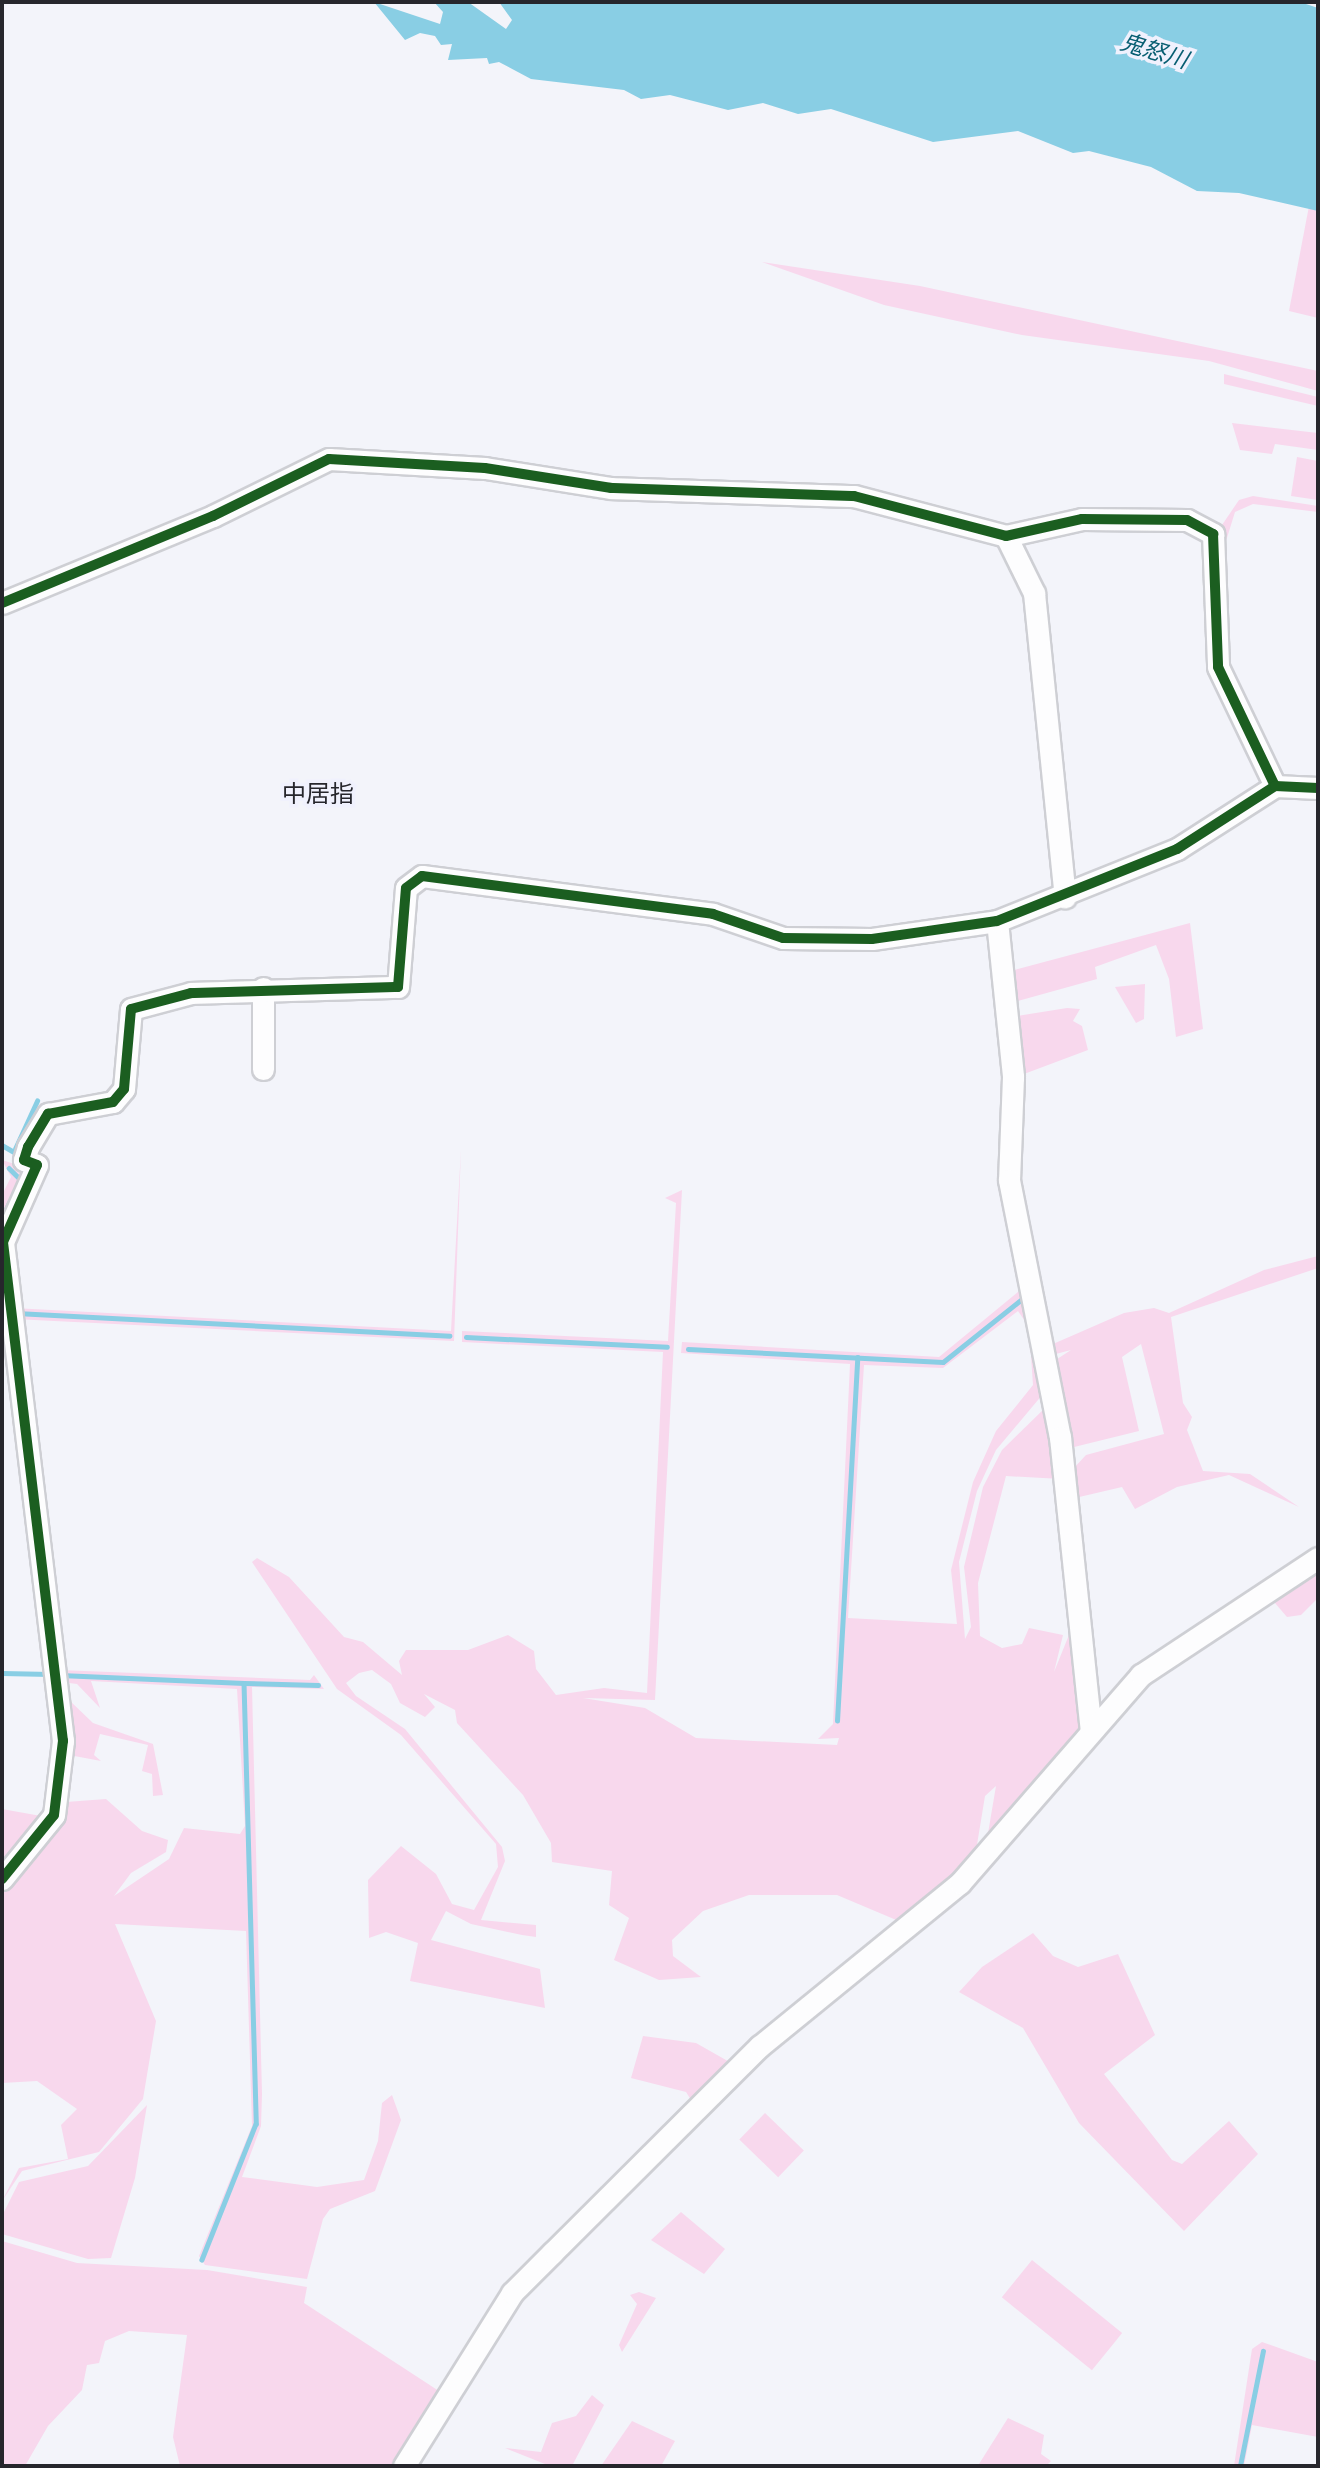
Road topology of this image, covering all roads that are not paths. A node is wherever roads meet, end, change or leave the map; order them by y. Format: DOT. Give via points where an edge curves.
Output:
graph roads {
  1 [pos="1006,536"];
  2 [pos="2,603"];
  3 [pos="1275,786"];
  4 [pos="1318,788"];
  5 [pos="1065,897"];
  6 [pos="997,921"];
  7 [pos="263,988"];
  8 [pos="262,1069"];
  9 [pos="1318,1558"];
  10 [pos="1091,1730"];
  11 [pos="2,1879"];
  12 [pos="404,2466"];
  1 -- 2 [label="street" via="854,496 611,488 485,468 352,458 312,463 213,516"];
  1 -- 3 [label="street" via="1082,519 1156,517 1187,520 1213,534 1218,667"];
  1 -- 5 [label="street" via="1034,593"];
  3 -- 4 [label="street"];
  3 -- 5 [label="street" via="1188,844"];
  5 -- 6 [label="street"];
  6 -- 7 [label="street" via="872,939 799,940 713,914 422,876 406,888 398,987"];
  6 -- 10 [label="street" via="1013,1077 1009,1180 1060,1437"];
  7 -- 8 [label="street"];
  7 -- 11 [label="street" via="138,1004 127,1016 120,1096 48,1114 24,1160 37,1165 6,1231 3,1263 62,1750 54,1815"];
  9 -- 10 [label="street" via="1141,1675"];
  10 -- 12 [label="street" via="1046,1790 960,1883 760,2046 512,2293"];
}
